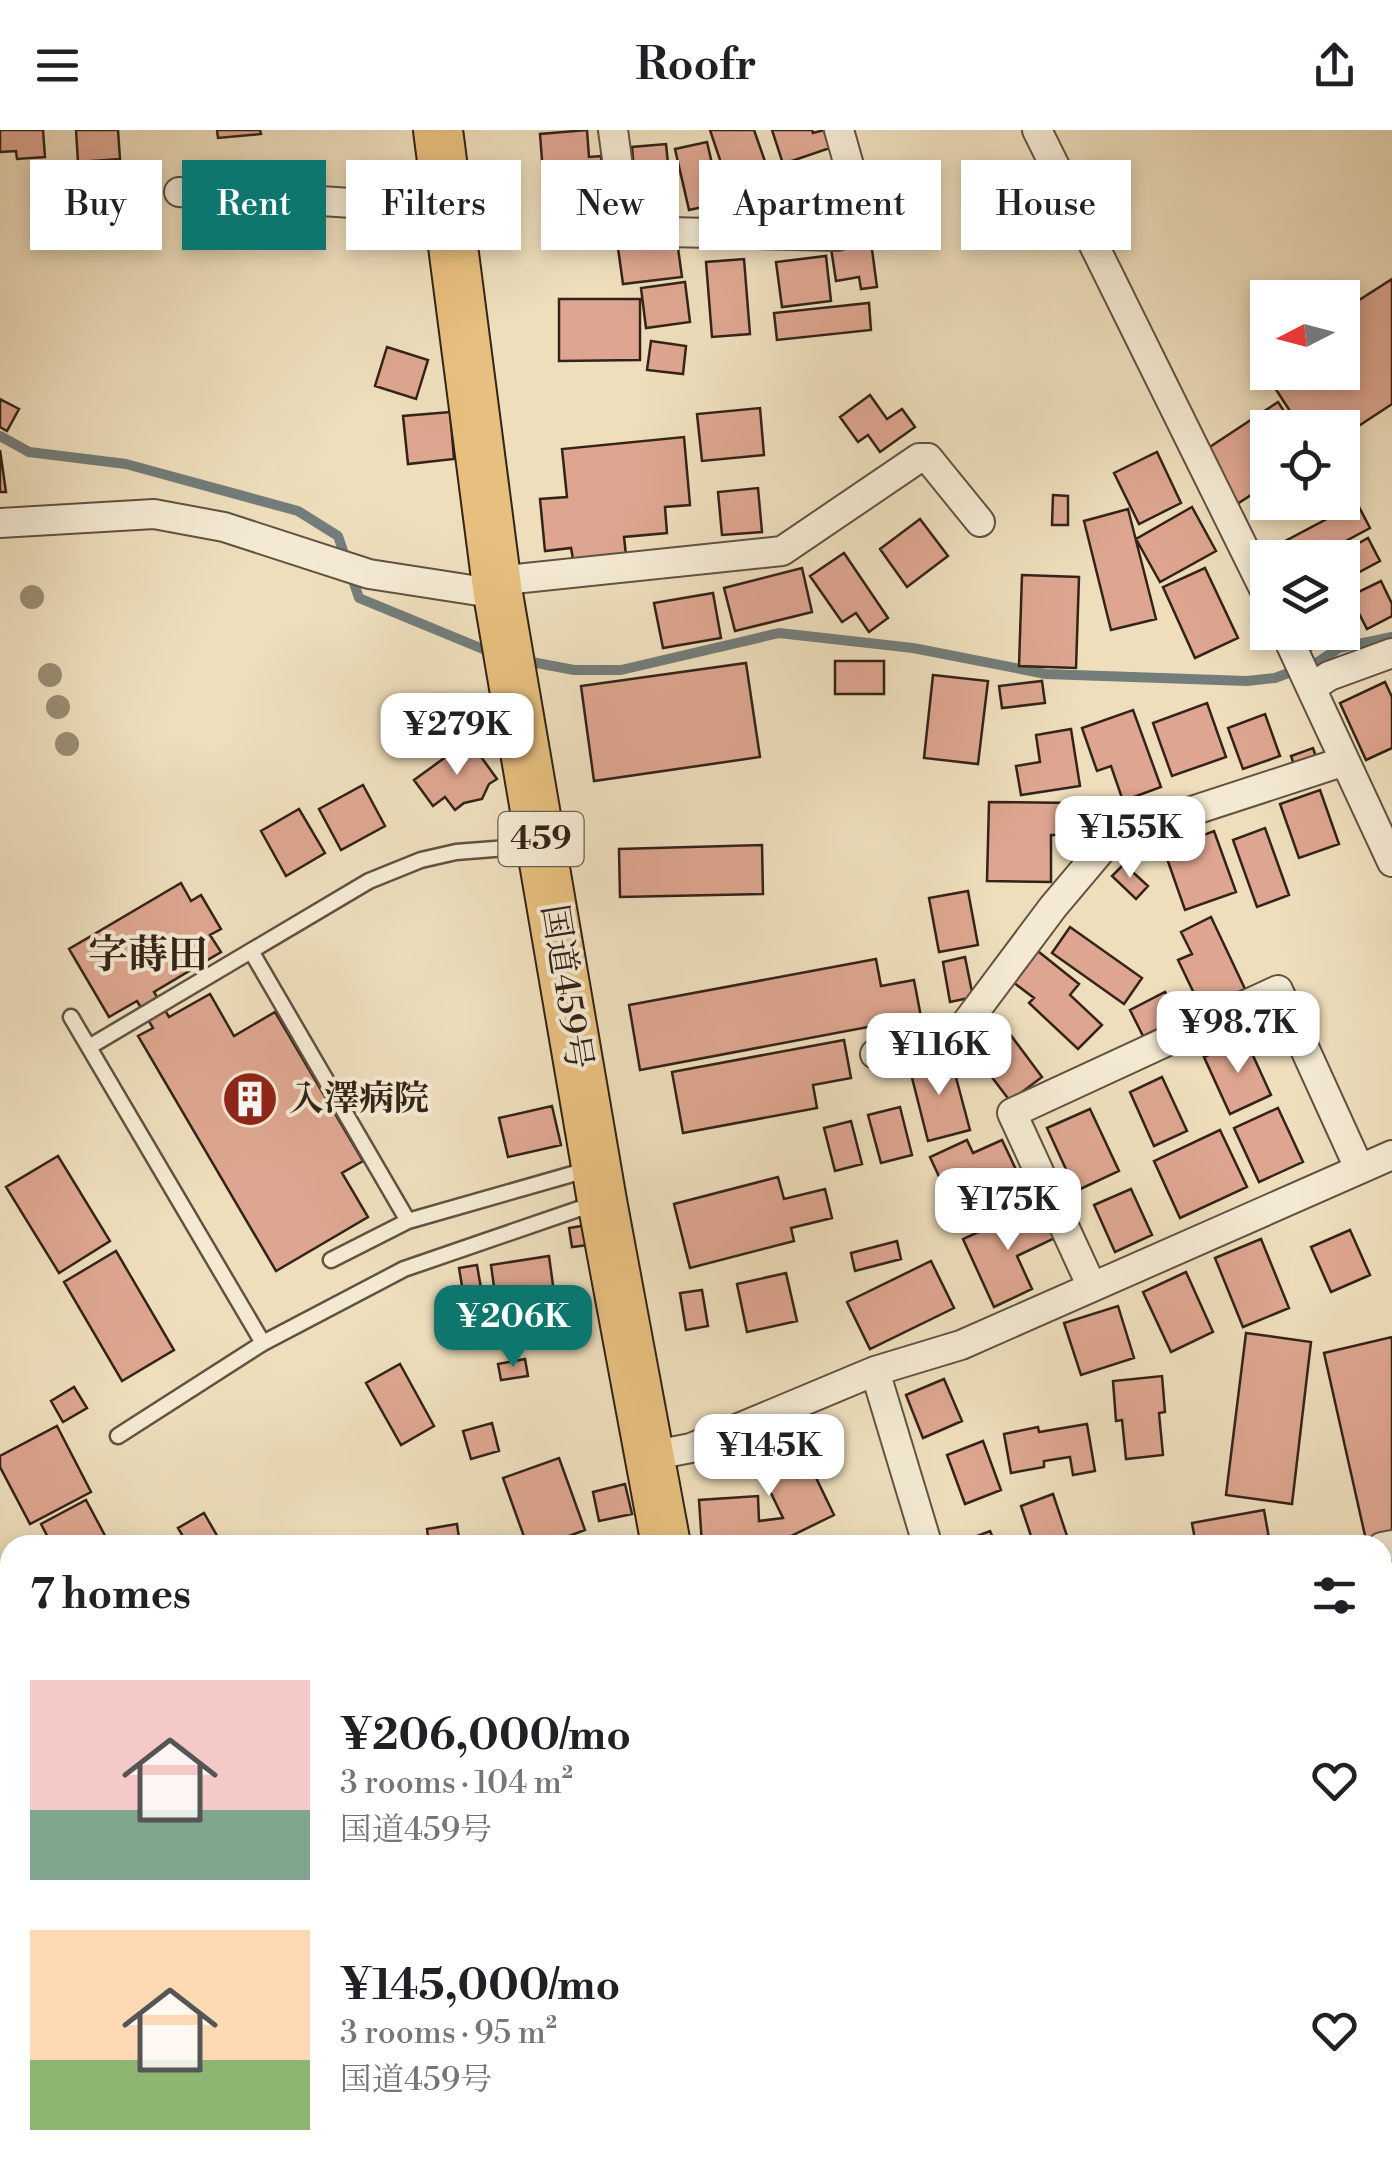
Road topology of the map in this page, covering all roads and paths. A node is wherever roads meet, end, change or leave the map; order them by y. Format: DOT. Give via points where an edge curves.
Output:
graph roads {
  1 [pos="612,130"];
  2 [pos="838,130"];
  3 [pos="1037,130"];
  4 [pos="448,131"];
  5 [pos="447,160"];
  6 [pos="179,192"];
  7 [pos="346,203"];
  8 [pos="452,250"];
  9 [pos="980,522"];
  10 [pos="0,523"];
  11 [pos="1250,560"];
  12 [pos="497,587"];
  13 [pos="1294,650"];
  14 [pos="1392,653"];
  15 [pos="1308,682"];
  16 [pos="1345,761"];
  17 [pos="542,846"];
  18 [pos="1392,862"];
  19 [pos="251,950"];
  20 [pos="71,1017"];
  21 [pos="89,1047"];
  22 [pos="875,1054"];
  23 [pos="1392,1155"];
  24 [pos="1360,1168"];
  25 [pos="599,1184"];
  26 [pos="408,1221"];
  27 [pos="331,1260"];
  28 [pos="1092,1287"];
  29 [pos="263,1342"];
  30 [pos="876,1371"];
  31 [pos="118,1436"];
  32 [pos="650,1456"];
  33 [pos="664,1535"];
  34 [pos="925,1535"];
  1 -- 2 [label="street" via="627,232 838,236 861,218"];
  3 -- 11 [label="street"];
  4 -- 5 [label="highway, 国道459号 / 459"];
  6 -- 7 [label="street"];
  8 -- 12 [label="highway, 国道459号 / 459"];
  9 -- 12 [label="street" via="928,458 918,458 782,551"];
  10 -- 12 [label="street" via="154,514 224,527 354,570 438,587"];
  12 -- 17 [label="highway, 国道459号 / 459"];
  13 -- 15 [label="street"];
  14 -- 15 [label="street"];
  15 -- 16 [label="street"];
  16 -- 18 [label="street"];
  16 -- 22 [label="street" via="1112,837 948,1041"];
  17 -- 19 [label="lane" via="421,860 369,881"];
  17 -- 25 [label="highway, 国道459号 / 459"];
  19 -- 21 [label="lane"];
  19 -- 26 [label="lane"];
  20 -- 21 [label="lane"];
  21 -- 29 [label="lane"];
  23 -- 24 [label="street"];
  24 -- 28 [label="street"];
  24 -- 28 [label="street" via="1278,990 1012,1113"];
  25 -- 26 [label="lane"];
  25 -- 29 [label="lane" via="404,1268"];
  25 -- 32 [label="highway, 国道459号 / 459"];
  26 -- 27 [label="lane"];
  28 -- 30 [label="street" via="961,1345"];
  29 -- 31 [label="lane"];
  30 -- 32 [label="street" via="691,1448"];
  30 -- 34 [label="street"];
  32 -- 33 [label="highway, 国道459号 / 459"];
}
